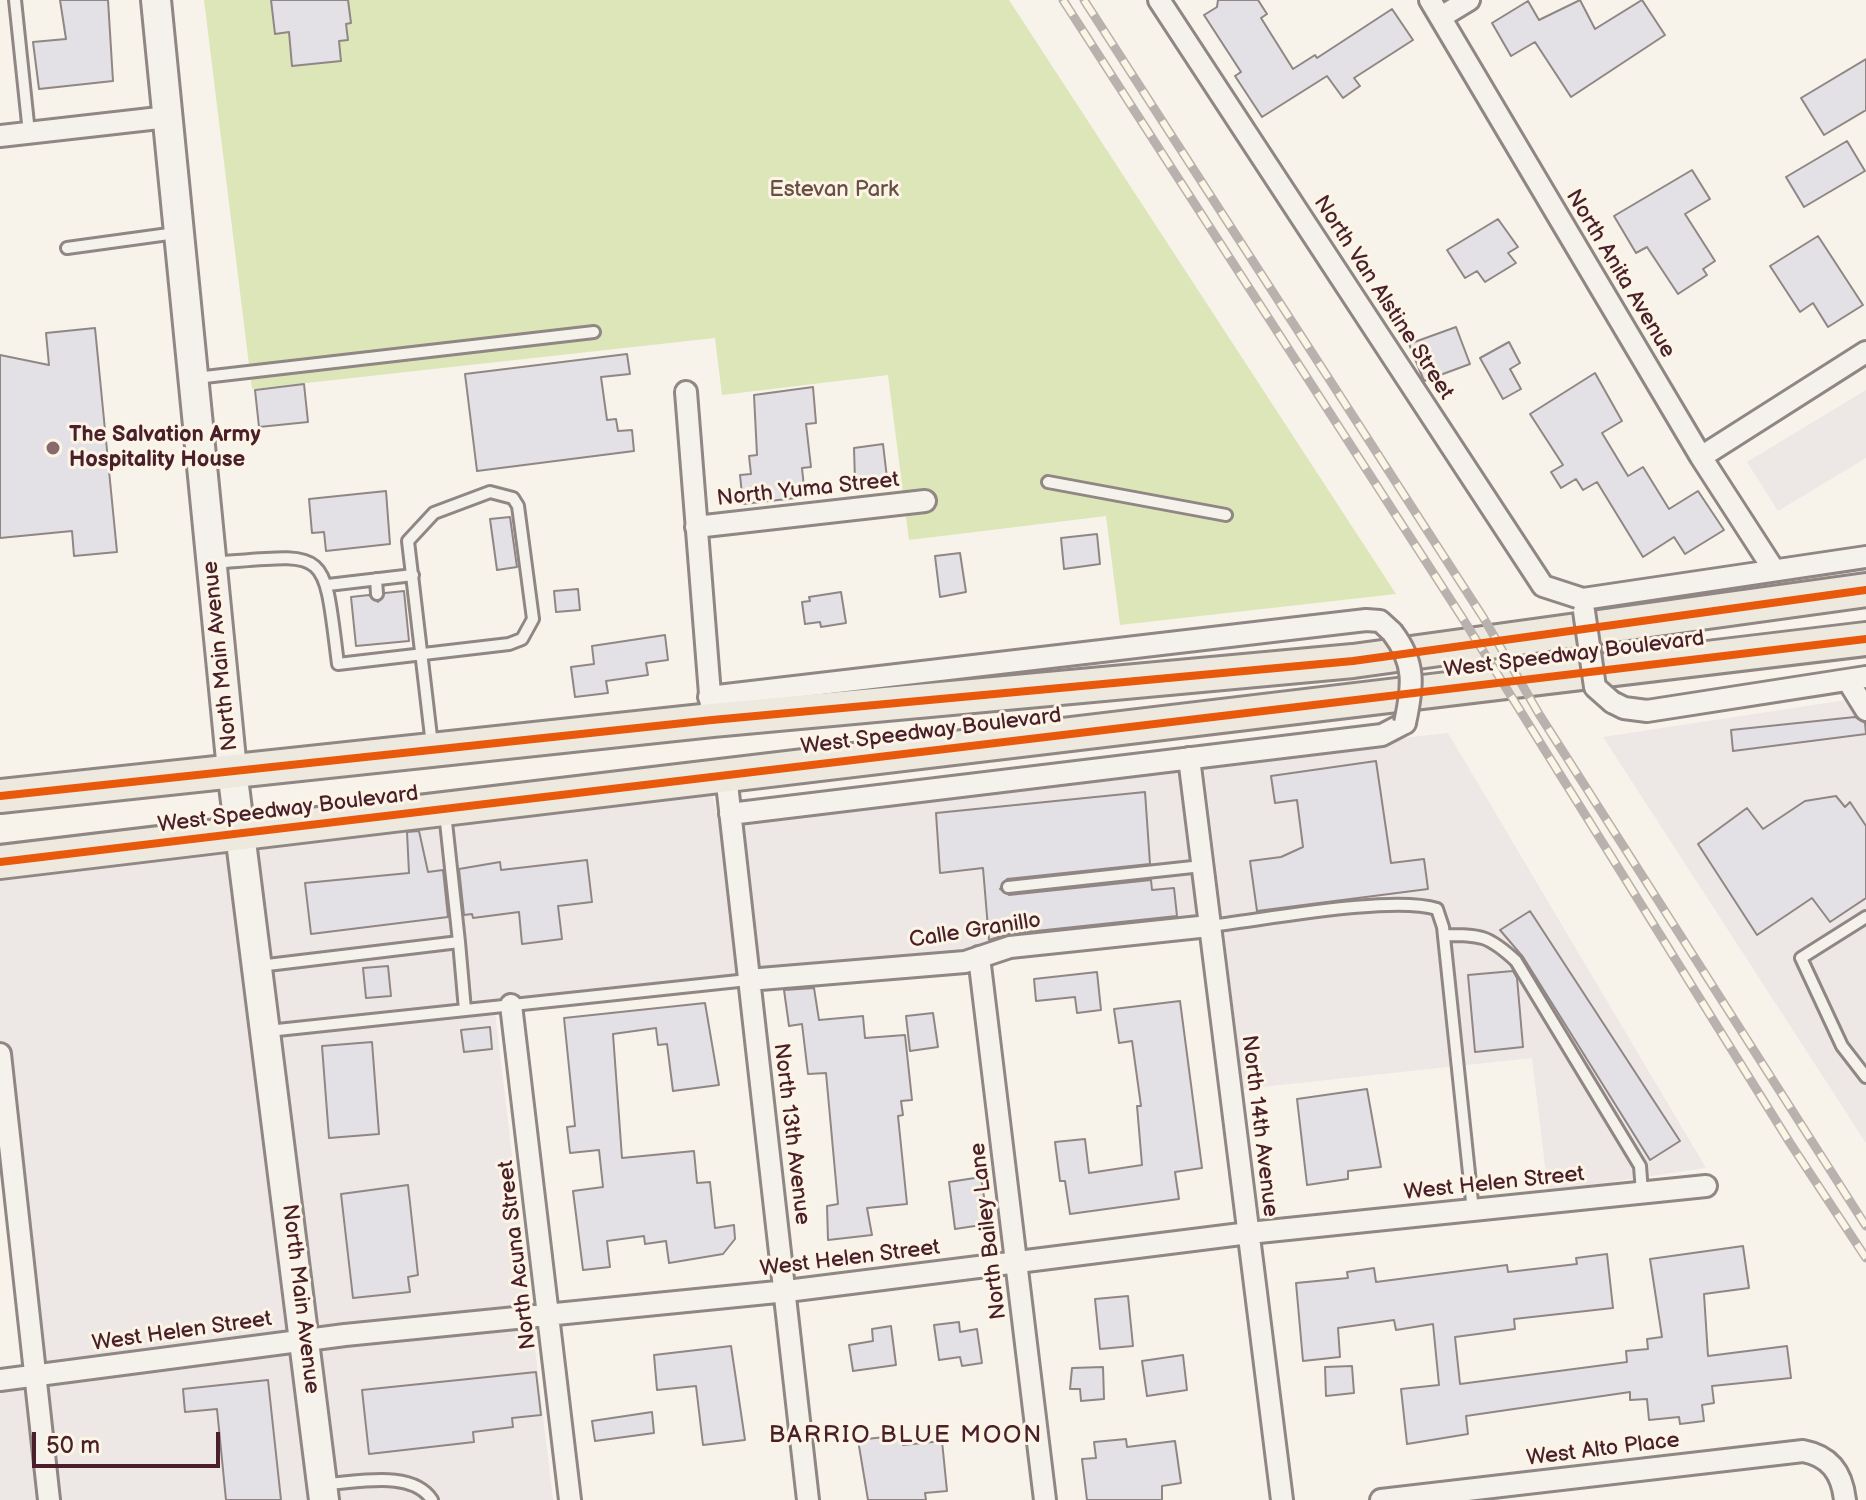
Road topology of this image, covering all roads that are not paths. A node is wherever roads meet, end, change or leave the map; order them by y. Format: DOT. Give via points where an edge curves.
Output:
graph roads {
  1 [pos="15,0"];
  2 [pos="156,0"];
  3 [pos="1159,0"];
  4 [pos="1469,0"];
  5 [pos="1436,9"];
  6 [pos="168,117"];
  7 [pos="29,133"];
  8 [pos="0,136"];
  9 [pos="180,233"];
  10 [pos="67,248"];
  11 [pos="594,332"];
  12 [pos="1866,352"];
  13 [pos="194,378"];
  14 [pos="686,392"];
  15 [pos="1701,457"];
  16 [pos="1048,482"];
  17 [pos="925,501"];
  18 [pos="1226,515"];
  19 [pos="696,527"];
  20 [pos="1866,557"];
  21 [pos="211,563"];
  22 [pos="1774,570"];
  23 [pos="413,575"];
  24 [pos="376,579"];
  25 [pos="328,585"];
  26 [pos="1866,590"];
  27 [pos="377,594"];
  28 [pos="1584,605"];
  29 [pos="1866,639"];
  30 [pos="383,643"];
  31 [pos="423,653"];
  32 [pos="385,658"];
  33 [pos="1857,679"];
  34 [pos="711,708"];
  35 [pos="1866,710"];
  36 [pos="433,752"];
  37 [pos="1189,758"];
  38 [pos="232,770"];
  39 [pos="726,775"];
  40 [pos="0,796"];
  41 [pos="445,809"];
  42 [pos="730,814"];
  43 [pos="241,835"];
  44 [pos="0,862"];
  45 [pos="1202,866"];
  46 [pos="1008,887"];
  47 [pos="1866,917"];
  48 [pos="1209,926"];
  49 [pos="1444,935"];
  50 [pos="459,942"];
  51 [pos="979,957"];
  52 [pos="257,967"];
  53 [pos="748,980"];
  54 [pos="511,1005"];
  55 [pos="465,1010"];
  56 [pos="265,1032"];
  57 [pos="0,1054"];
  58 [pos="1866,1077"];
  59 [pos="1706,1186"];
  60 [pos="1642,1192"];
  61 [pos="1473,1211"];
  62 [pos="1249,1233"];
  63 [pos="1018,1264"];
  64 [pos="787,1291"];
  65 [pos="551,1315"];
  66 [pos="306,1340"];
  67 [pos="36,1376"];
  68 [pos="0,1380"];
  69 [pos="323,1492"];
  70 [pos="49,1500"];
  71 [pos="432,1500"];
  72 [pos="570,1500"];
  73 [pos="808,1500"];
  74 [pos="1045,1500"];
  75 [pos="1282,1500"];
  76 [pos="1381,1500"];
  77 [pos="1845,1500"];
  1 -- 7 [label="lane"];
  2 -- 6 [label="main road, North Main Avenue"];
  3 -- 28 [label="street, North Van Alstine Street" via="1543,586"];
  4 -- 5 [label="street"];
  5 -- 15 [label="street, North Anita Avenue"];
  6 -- 7 [label="street"];
  6 -- 9 [label="main road, North Main Avenue"];
  7 -- 8 [label="street"];
  9 -- 10 [label="lane"];
  9 -- 13 [label="main road, North Main Avenue"];
  11 -- 13 [label="lane"];
  12 -- 15 [label="street"];
  13 -- 21 [label="main road, North Main Avenue"];
  14 -- 19 [label="street"];
  15 -- 22 [label="street, North Anita Avenue"];
  16 -- 18 [label="lane"];
  17 -- 19 [label="street, North Yuma Street"];
  19 -- 34 [label="street"];
  20 -- 22 [label="street"];
  21 -- 25 [label="lane" via="298,556 318,566"];
  21 -- 38 [label="main road, North Main Avenue"];
  22 -- 28 [label="street"];
  23 -- 24 [label="lane"];
  23 -- 31 [label="lane"];
  23 -- 31 [label="lane" via="408,541 434,513 473,497 504,494 518,506 533,619 529,631 509,644"];
  24 -- 25 [label="lane"];
  24 -- 27 [label="lane"];
  25 -- 32 [label="lane" via="338,664"];
  26 -- 34 [label="main road, West Speedway Boulevard" via="1353,661"];
  28 -- 33 [label="street, bridge" via="1595,687 1624,708 1647,711"];
  29 -- 39 [label="main road, West Speedway Boulevard"];
  30 -- 32 [label="lane"];
  31 -- 32 [label="lane"];
  31 -- 36 [label="lane"];
  33 -- 35 [label="street"];
  34 -- 36 [label="main road, West Speedway Boulevard"];
  34 -- 37 [label="street, West Speedway Boulevard, bridge" via="1366,620 1380,621 1407,651 1412,688 1405,723 1382,735"];
  36 -- 38 [label="main road, West Speedway Boulevard"];
  37 -- 42 [label="street, West Speedway Boulevard"];
  37 -- 45 [label="street, North 14th Avenue"];
  38 -- 40 [label="main road, West Speedway Boulevard"];
  38 -- 43 [label="main road, North Main Avenue"];
  39 -- 41 [label="main road, West Speedway Boulevard"];
  39 -- 42 [label="street, North 13th Avenue"];
  41 -- 43 [label="main road, West Speedway Boulevard"];
  41 -- 50 [label="lane"];
  42 -- 53 [label="street, North 13th Avenue"];
  43 -- 44 [label="main road, West Speedway Boulevard"];
  43 -- 52 [label="main road, North Main Avenue"];
  45 -- 46 [label="lane"];
  45 -- 48 [label="street, North 14th Avenue"];
  47 -- 58 [label="lane" via="1801,958 1842,1046"];
  48 -- 49 [label="lane" via="1421,905 1437,909"];
  48 -- 51 [label="street, Calle Granillo" via="1010,947"];
  48 -- 62 [label="street, North 14th Avenue"];
  49 -- 60 [label="lane" via="1481,935 1516,961 1640,1166"];
  49 -- 61 [label="lane"];
  50 -- 52 [label="lane"];
  50 -- 55 [label="lane"];
  51 -- 53 [label="street, Calle Granillo"];
  51 -- 63 [label="street, North Bailey Lane"];
  52 -- 56 [label="main road, North Main Avenue"];
  53 -- 54 [label="lane"];
  53 -- 64 [label="street, North 13th Avenue"];
  54 -- 55 [label="lane"];
  54 -- 65 [label="street, North Acuna Street"];
  55 -- 56 [label="lane"];
  56 -- 66 [label="main road, North Main Avenue"];
  57 -- 67 [label="street"];
  59 -- 60 [label="street, West Helen Street"];
  60 -- 61 [label="street, West Helen Street"];
  61 -- 62 [label="street, West Helen Street"];
  62 -- 63 [label="street, West Helen Street"];
  62 -- 75 [label="street, North 14th Avenue"];
  63 -- 64 [label="street, West Helen Street"];
  63 -- 74 [label="street, North Bailey Lane"];
  64 -- 65 [label="street, West Helen Street"];
  64 -- 73 [label="street, North 13th Avenue"];
  65 -- 66 [label="street, West Helen Street"];
  65 -- 72 [label="street, North Acuna Street"];
  66 -- 67 [label="street, West Helen Street"];
  66 -- 69 [label="main road, North Main Avenue"];
  67 -- 68 [label="street, West Helen Street"];
  67 -- 70 [label="street"];
  69 -- 71 [label="lane" via="400,1482 420,1486"];
  76 -- 77 [label="street, West Alto Place" via="1787,1451 1816,1453 1828,1460 1843,1485"];
}
